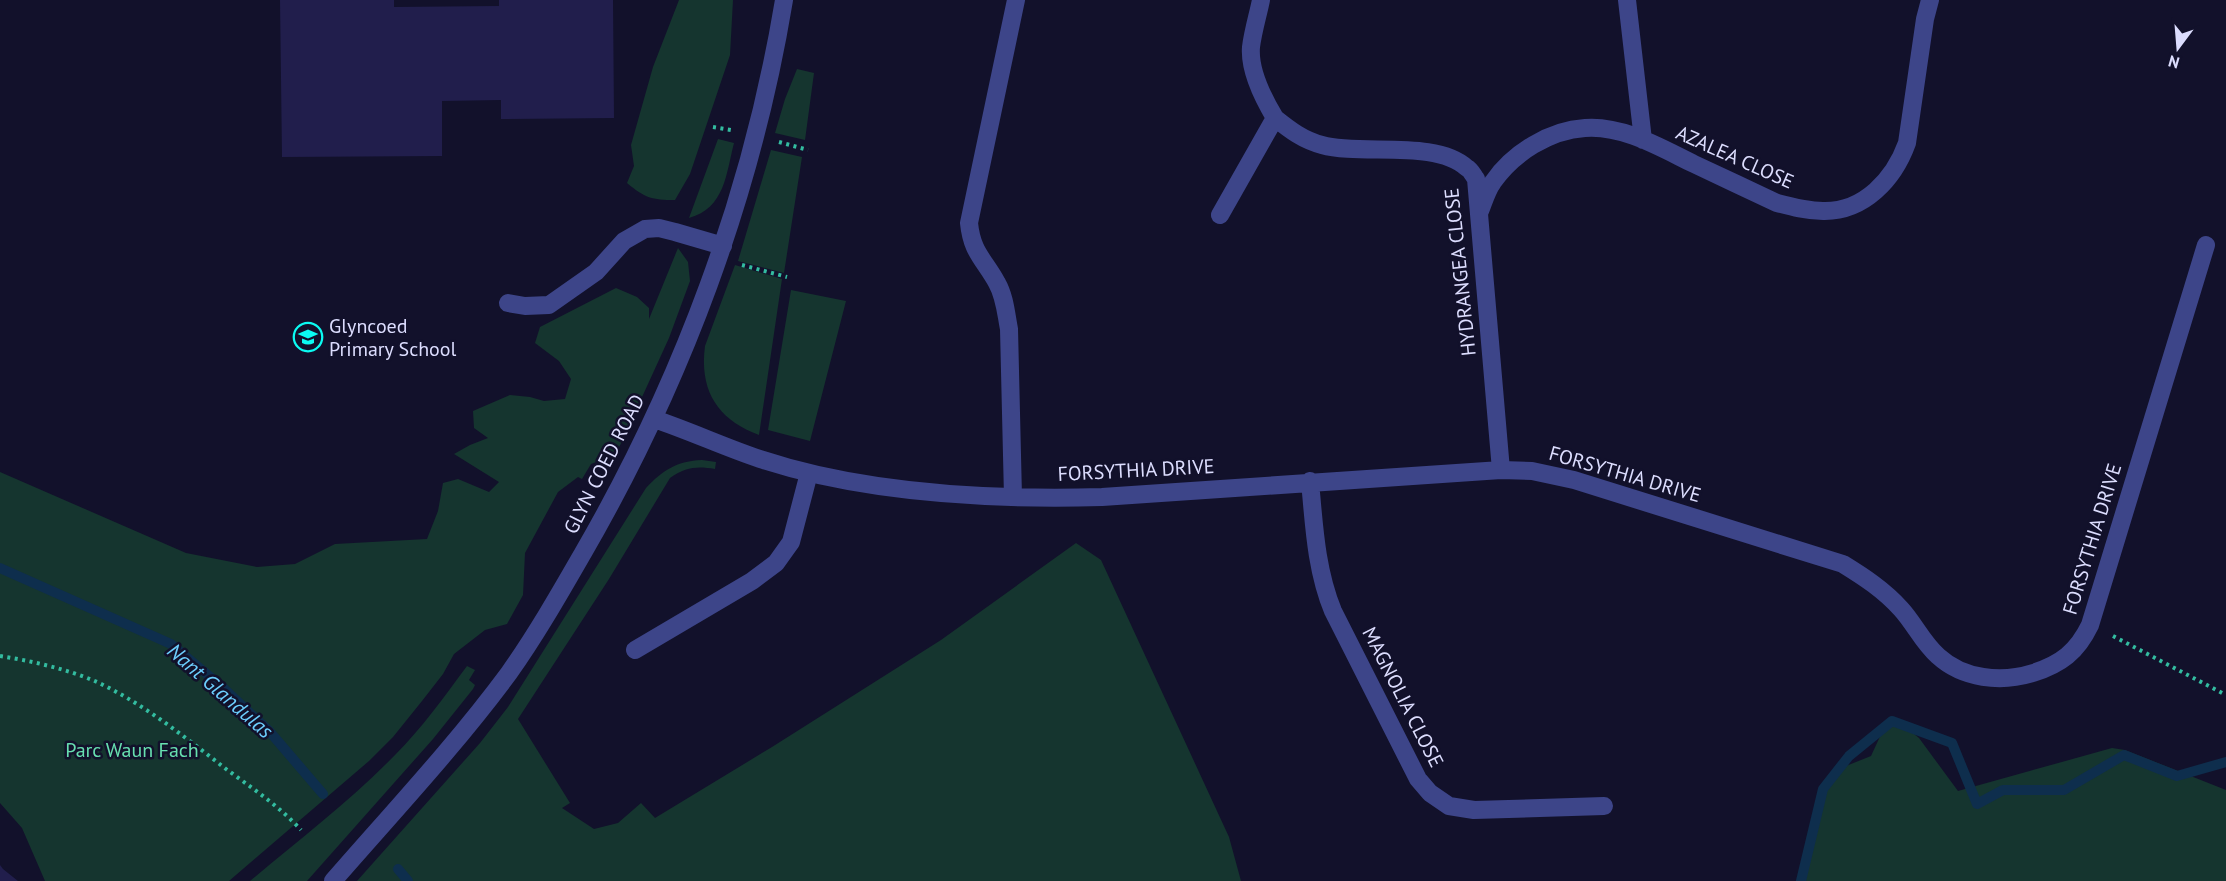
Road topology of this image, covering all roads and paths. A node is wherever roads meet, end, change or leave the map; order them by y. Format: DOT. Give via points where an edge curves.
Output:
graph roads {
  1 [pos="784,0"];
  2 [pos="1016,0"];
  3 [pos="1261,0"];
  4 [pos="1627,0"];
  5 [pos="1930,0"];
  6 [pos="1275,118"];
  7 [pos="1643,140"];
  8 [pos="1480,211"];
  9 [pos="1220,215"];
  10 [pos="2206,245"];
  11 [pos="721,252"];
  12 [pos="788,277"];
  13 [pos="508,303"];
  14 [pos="654,419"];
  15 [pos="1501,470"];
  16 [pos="809,473"];
  17 [pos="1310,481"];
  18 [pos="1014,497"];
  19 [pos="2091,625"];
  20 [pos="635,650"];
  21 [pos="0,656"];
  22 [pos="2226,695"];
  23 [pos="1604,806"];
  24 [pos="301,830"];
  25 [pos="333,881"];
  1 -- 11 [label="street, GLYN COED ROAD" via="755,135"];
  2 -- 18 [label="street" via="969,223 971,241 1005,303"];
  3 -- 6 [label="street, HYDRANGEA CLOSE" via="1251,49 1255,74"];
  4 -- 7 [label="street"];
  5 -- 7 [label="street, AZALEA CLOSE" via="1901,159 1890,178 1870,196 1846,208 1824,212 1777,203"];
  6 -- 8 [label="street, HYDRANGEA CLOSE" via="1297,136 1324,146 1448,157 1467,167 1476,179"];
  6 -- 9 [label="street"];
  7 -- 8 [label="street, AZALEA CLOSE" via="1586,128 1558,134 1524,149 1504,168 1491,183"];
  8 -- 15 [label="street, HYDRANGEA CLOSE"];
  10 -- 19 [label="street, FORSYTHIA DRIVE"];
  11 -- 12 [label="path"];
  11 -- 13 [label="street" via="675,232 645,229 624,241 597,272 549,305"];
  11 -- 14 [label="street, GLYN COED ROAD"];
  14 -- 16 [label="street, FORSYTHIA DRIVE"];
  14 -- 25 [label="street, GLYN COED ROAD" via="621,487 510,670 436,765"];
  15 -- 17 [label="street, FORSYTHIA DRIVE"];
  15 -- 19 [label="street, FORSYTHIA DRIVE" via="1532,471 1574,480 1843,564 1870,580 1900,609 1937,656 1958,669 1988,678 2016,678 2047,668 2068,657"];
  16 -- 18 [label="street, FORSYTHIA DRIVE" via="895,488"];
  16 -- 20 [label="street" via="791,542 777,563"];
  17 -- 18 [label="street, FORSYTHIA DRIVE" via="1102,497"];
  17 -- 23 [label="street, MAGNOLIA CLOSE" via="1324,590 1418,779 1430,793 1449,806 1474,810"];
  19 -- 22 [label="path"];
  21 -- 24 [label="path" via="32,661 97,682 214,759"];
}
